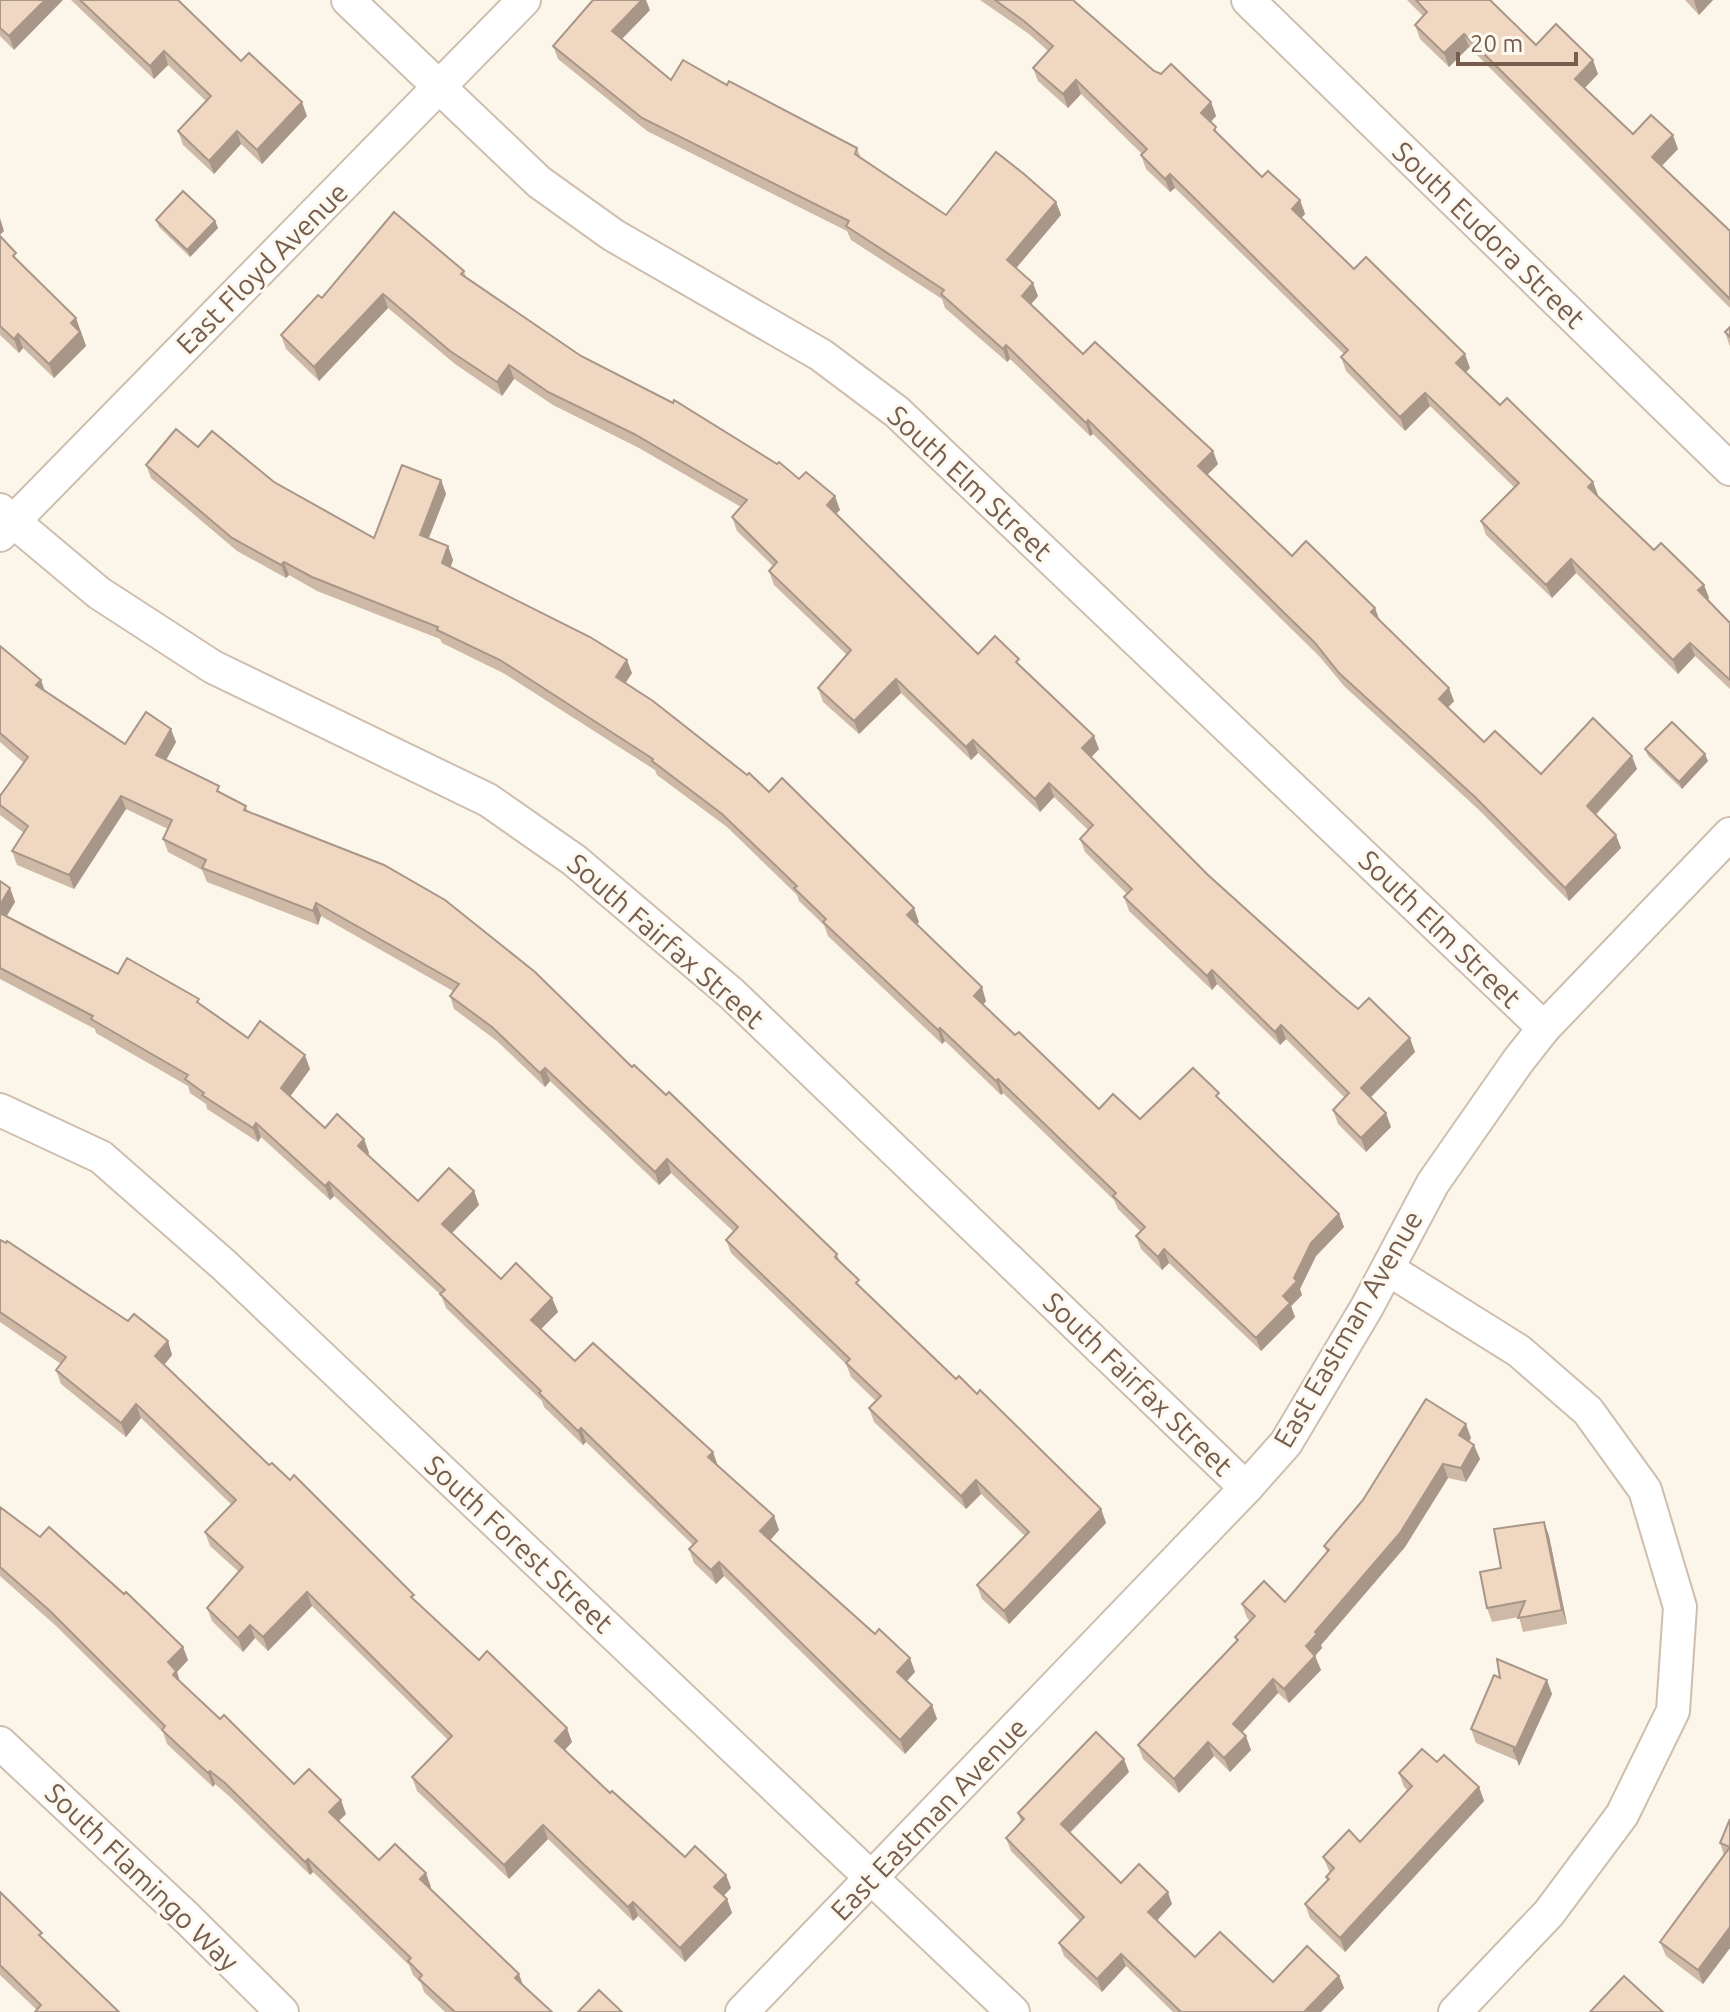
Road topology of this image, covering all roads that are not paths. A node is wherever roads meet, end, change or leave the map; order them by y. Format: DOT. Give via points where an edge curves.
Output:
graph roads {
  1 [pos="348,0"];
  2 [pos="524,0"];
  3 [pos="1248,0"];
  4 [pos="438,89"];
  5 [pos="1730,469"];
  6 [pos="4,522"];
  7 [pos="1730,834"];
  8 [pos="1544,1028"];
  9 [pos="0,1110"];
  10 [pos="1388,1269"];
  11 [pos="1246,1488"];
  12 [pos="0,1743"];
  13 [pos="872,1879"];
  14 [pos="282,2012"];
  15 [pos="742,2012"];
  16 [pos="1013,2012"];
  17 [pos="1455,2012"];
  1 -- 4 [label="street, South Elm Street"];
  2 -- 4 [label="street, East Floyd Avenue"];
  3 -- 5 [label="street, South Eudora Street"];
  4 -- 6 [label="street, East Floyd Avenue"];
  4 -- 8 [label="street, South Elm Street" via="539,182 601,226 794,339 897,412"];
  6 -- 11 [label="street, South Fairfax Street" via="99,593 213,667 488,800 574,860 732,994"];
  7 -- 8 [label="street, East Eastman Avenue"];
  8 -- 10 [label="street, East Eastman Avenue" via="1433,1183"];
  9 -- 13 [label="street, South Forest Street" via="101,1157 224,1265"];
  10 -- 11 [label="street, East Eastman Avenue" via="1286,1443"];
  10 -- 17 [label="street" via="1519,1351 1588,1411 1645,1490 1680,1607 1673,1711 1622,1815 1549,1913"];
  11 -- 13 [label="street, East Eastman Avenue"];
  12 -- 14 [label="street, South Flamingo Way"];
  13 -- 15 [label="street, East Eastman Avenue"];
  13 -- 16 [label="street, South Forest Street"];
}
